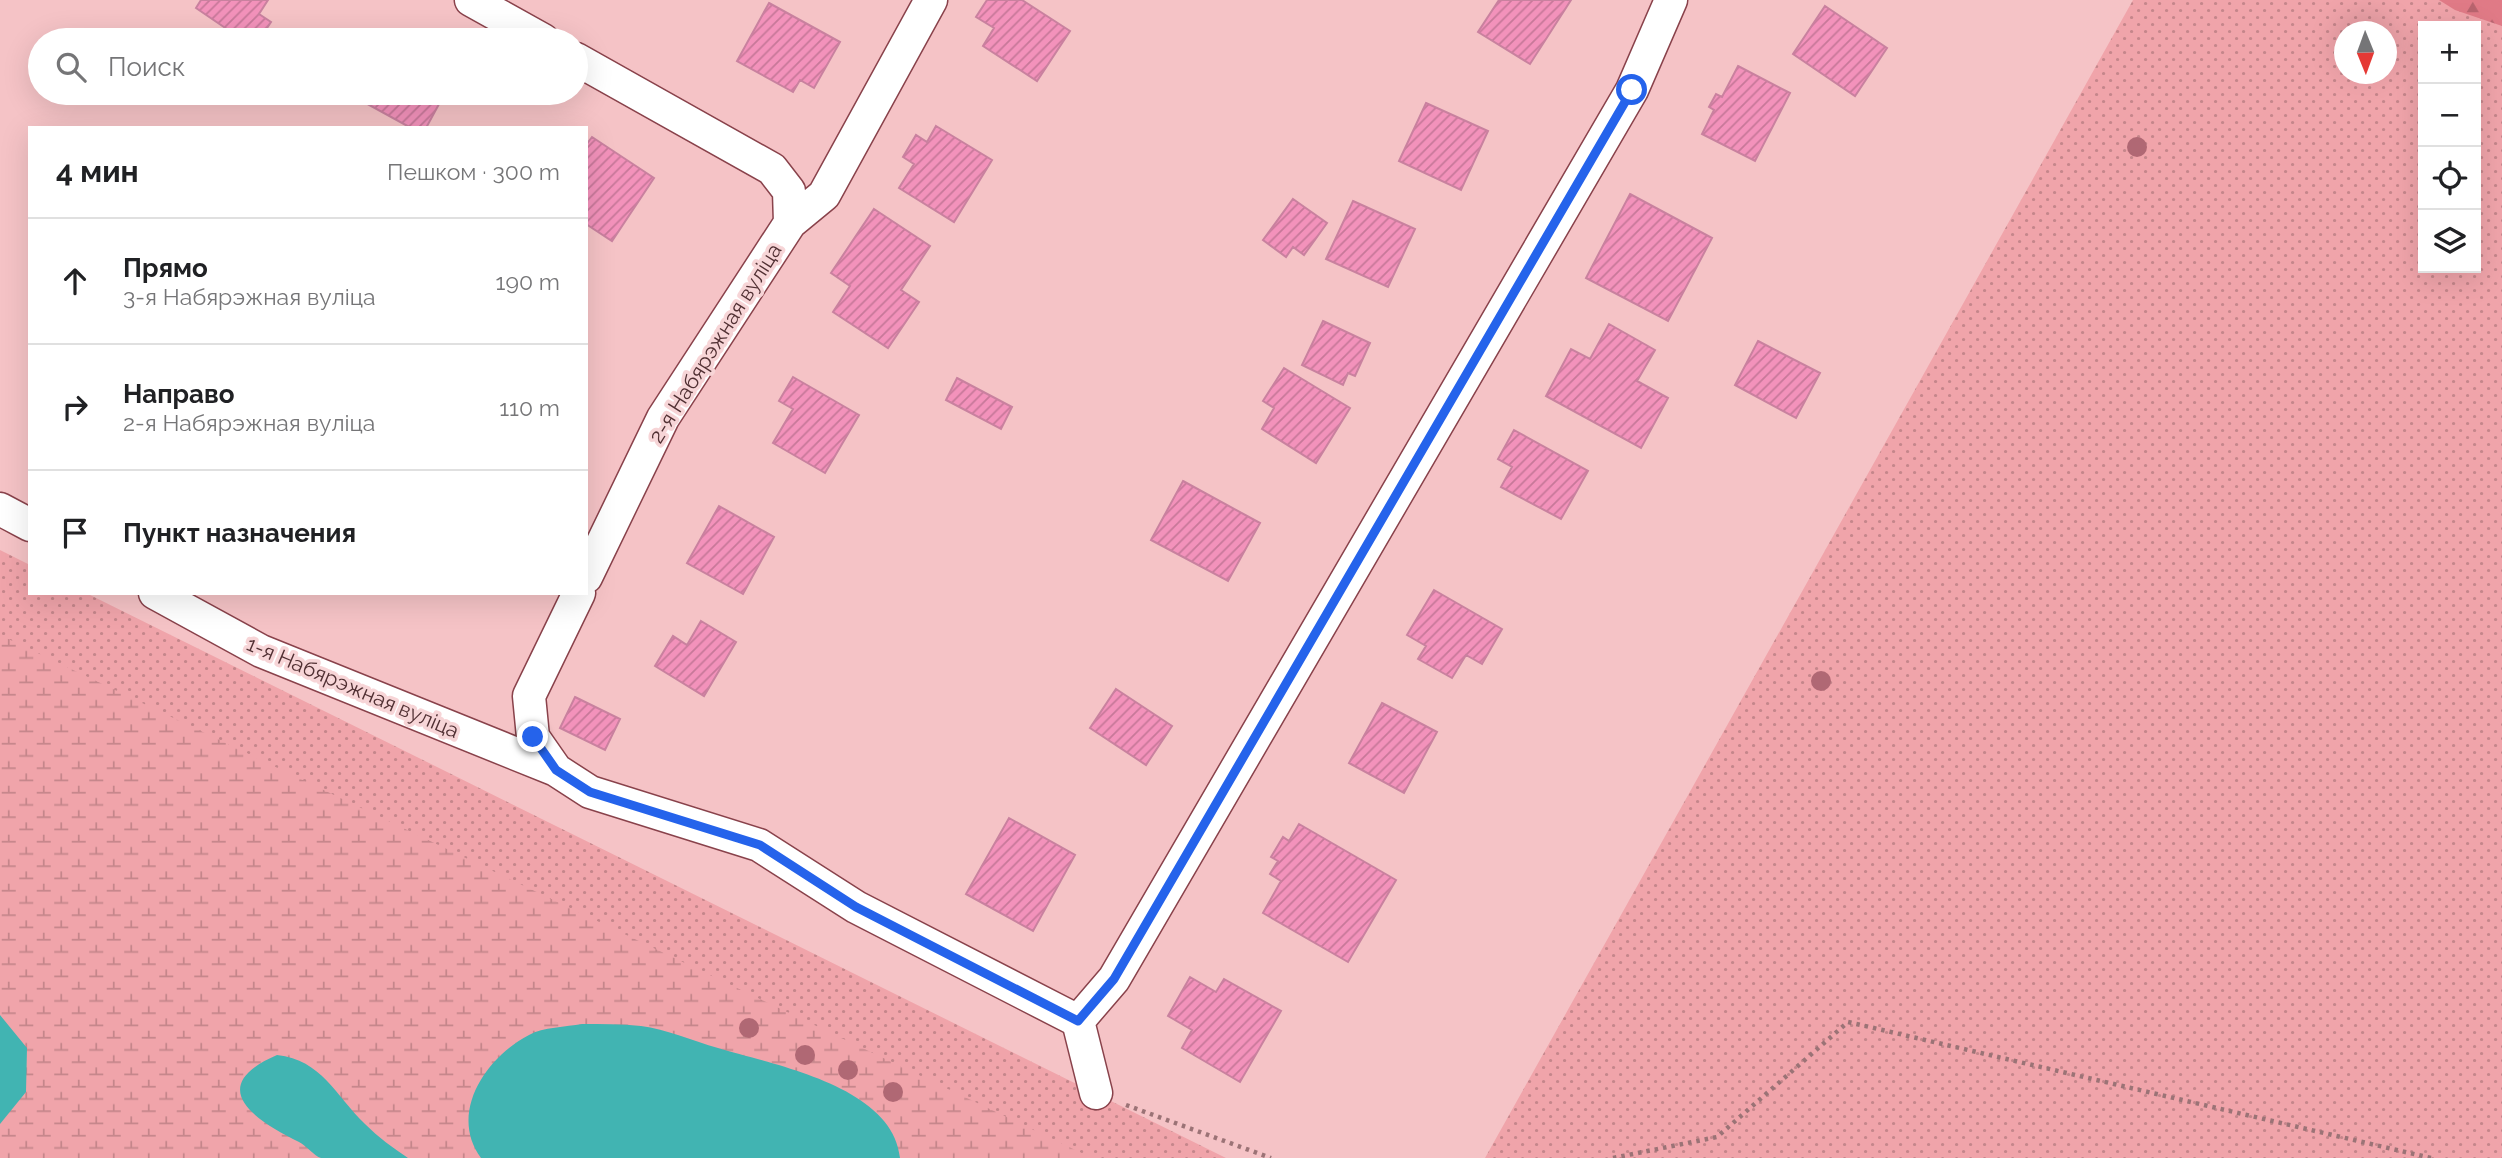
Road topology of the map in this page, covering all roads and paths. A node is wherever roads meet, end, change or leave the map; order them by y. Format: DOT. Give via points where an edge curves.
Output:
graph roads {
  1 [pos="471,0"];
  2 [pos="931,0"];
  3 [pos="1671,0"];
  4 [pos="521,28"];
  5 [pos="588,66"];
  6 [pos="790,223"];
  7 [pos="0,509"];
  8 [pos="28,524"];
  9 [pos="588,573"];
  10 [pos="159,595"];
  11 [pos="578,595"];
  12 [pos="556,770"];
  13 [pos="1078,1021"];
  14 [pos="1096,1093"];
  15 [pos="1271,1158"];
  16 [pos="1612,1158"];
  17 [pos="2431,1158"];
  1 -- 4 [label="street"];
  2 -- 6 [label="street, 2-я Набярэжная вуліца" via="824,195"];
  3 -- 13 [label="street" via="1632,90 1114,979"];
  5 -- 6 [label="street, 2-я Набярэжная вуліца" via="772,169 789,191"];
  6 -- 9 [label="street, 2-я Набярэжная вуліца" via="663,418"];
  7 -- 8 [label="street"];
  10 -- 12 [label="street, 1-я Набярэжная вуліца" via="261,651"];
  11 -- 12 [label="street" via="529,696 533,737"];
  12 -- 13 [label="street" via="590,792 760,845 856,907"];
  13 -- 14 [label="street"];
  14 -- 15 [label="path"];
  16 -- 17 [label="path" via="1717,1137 1848,1022"];
}
